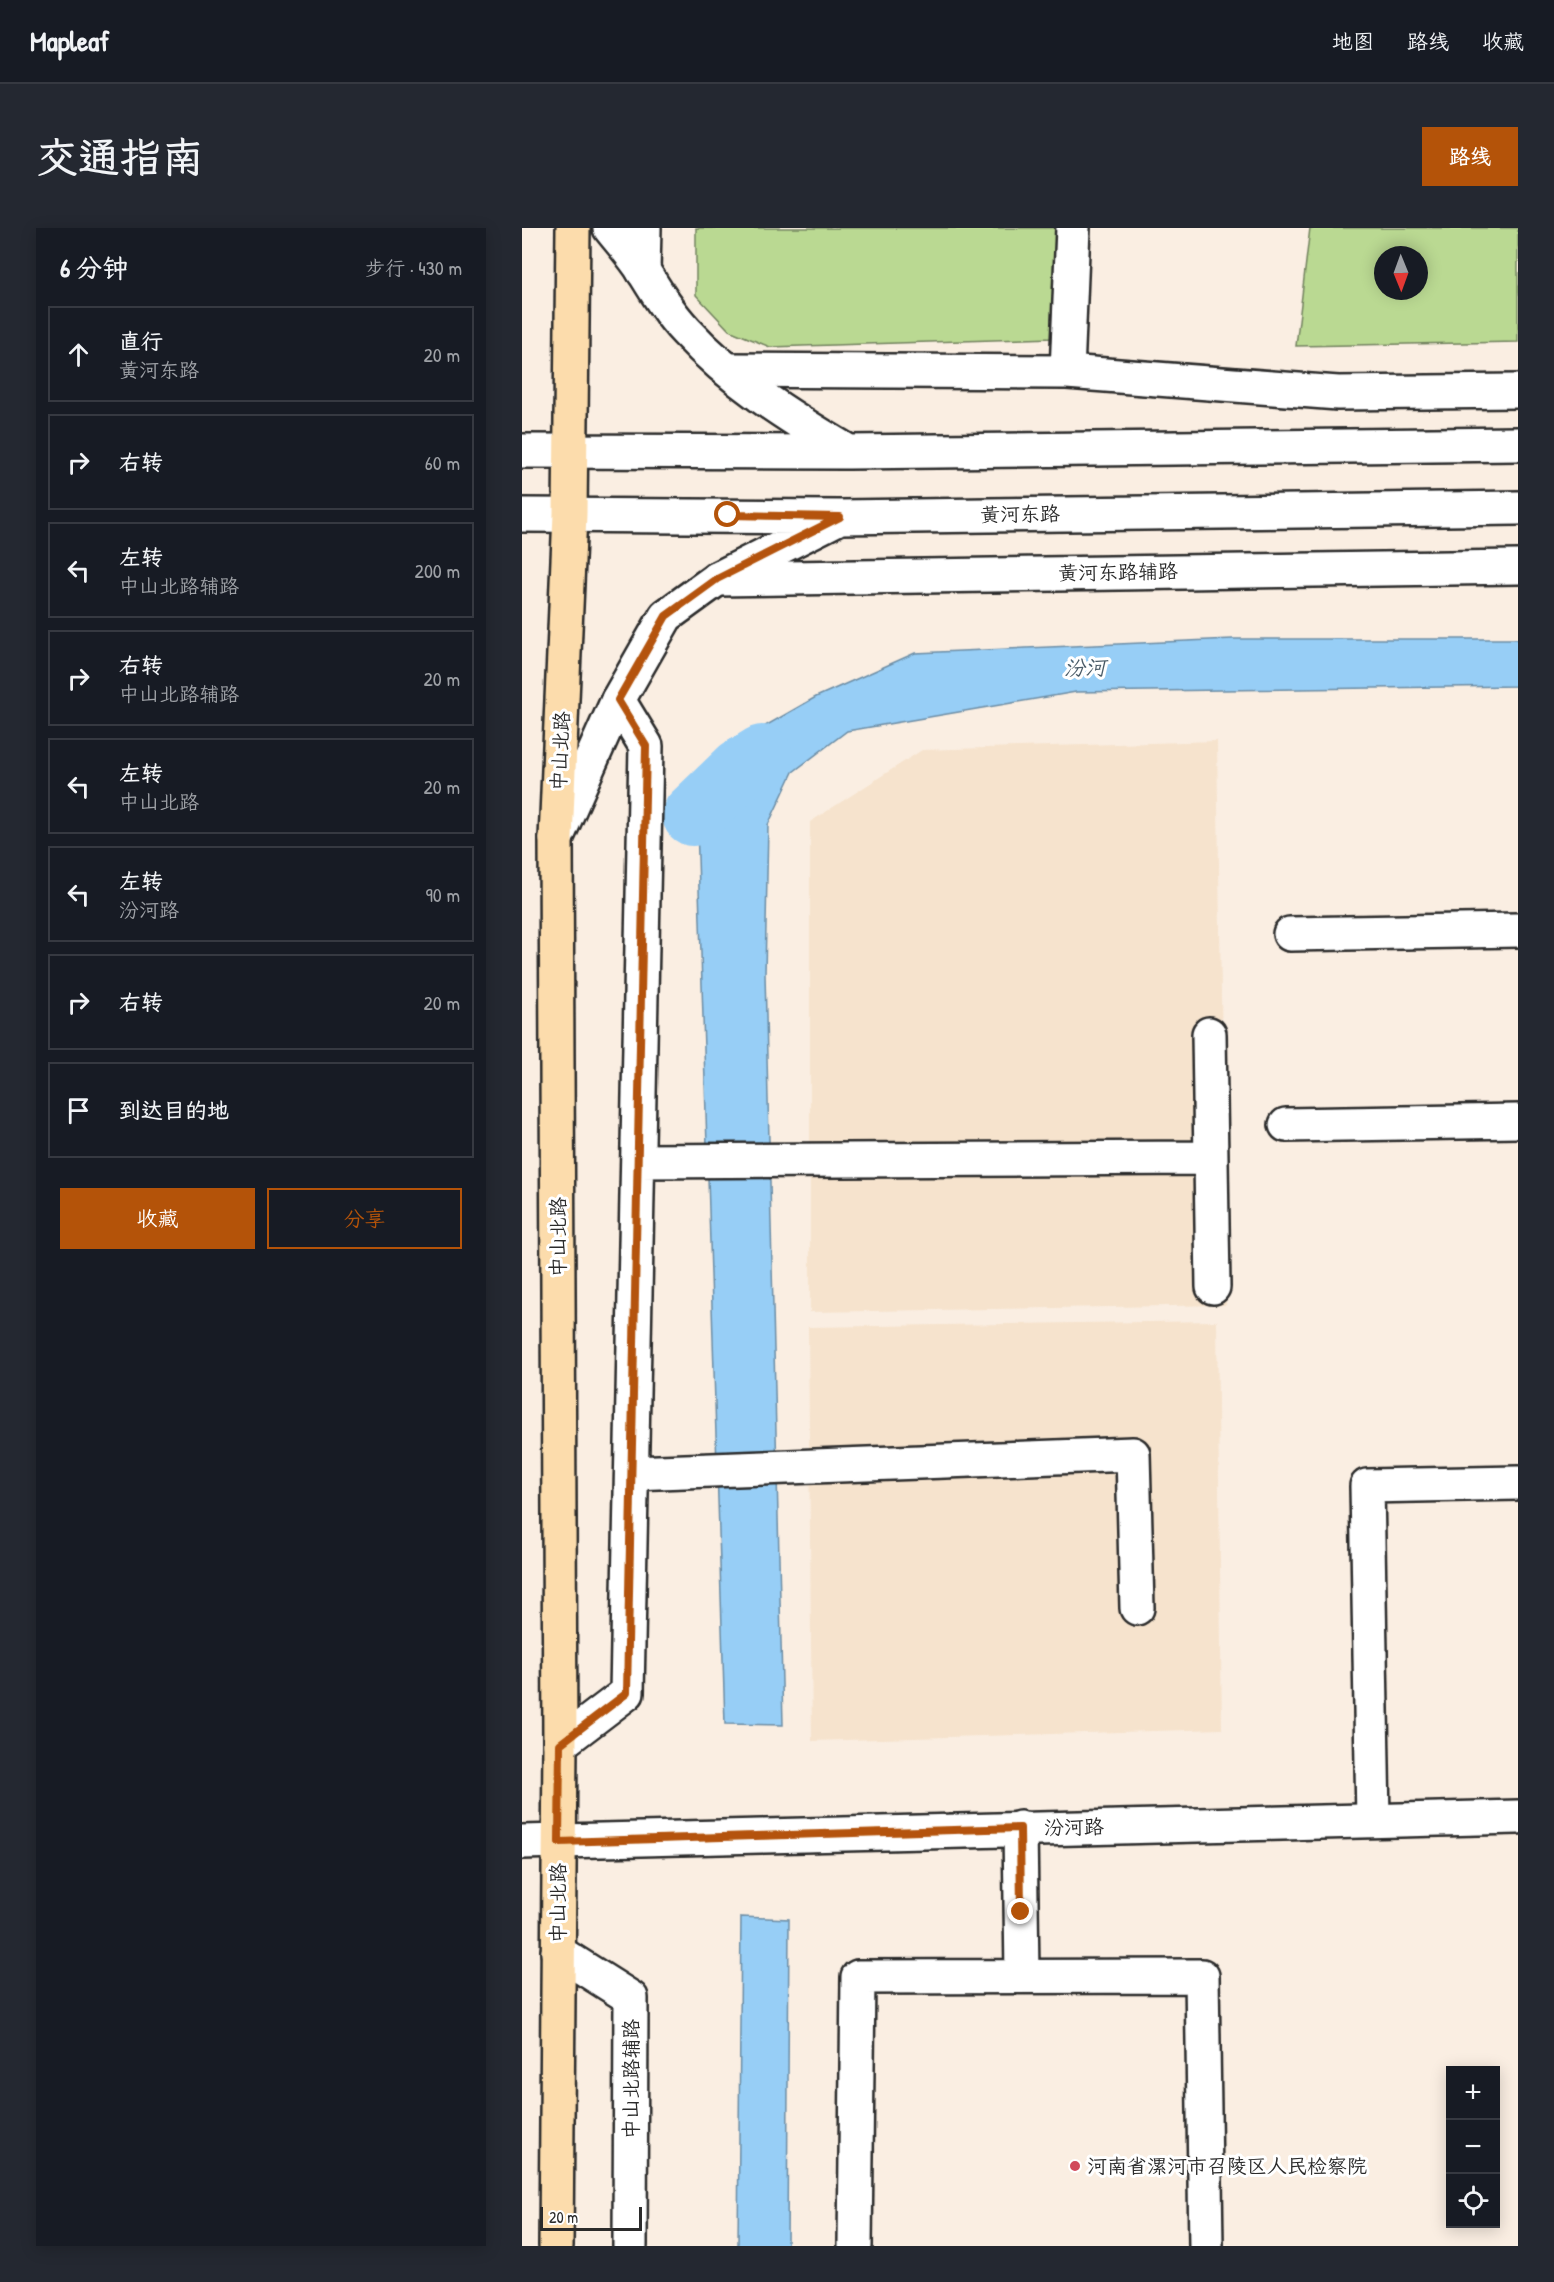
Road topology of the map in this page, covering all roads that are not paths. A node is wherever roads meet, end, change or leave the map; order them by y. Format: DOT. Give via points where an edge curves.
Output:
graph roads {
  1 [pos="573,228"];
  2 [pos="610,228"];
  3 [pos="644,228"];
  4 [pos="1073,228"];
  5 [pos="644,271"];
  6 [pos="728,370"];
  7 [pos="1067,372"];
  8 [pos="1518,391"];
  9 [pos="1518,444"];
  10 [pos="522,451"];
  11 [pos="569,451"];
  12 [pos="849,452"];
  13 [pos="1518,508"];
  14 [pos="522,514"];
  15 [pos="570,514"];
  16 [pos="840,517"];
  17 [pos="1518,567"];
  18 [pos="717,579"];
  19 [pos="618,700"];
  20 [pos="556,839"];
  21 [pos="1518,930"];
  22 [pos="1290,934"];
  23 [pos="1209,1034"];
  24 [pos="1518,1121"];
  25 [pos="1287,1125"];
  26 [pos="1211,1158"];
  27 [pos="638,1161"];
  28 [pos="1212,1287"];
  29 [pos="632,1473"];
  30 [pos="1518,1483"];
  31 [pos="1137,1608"];
  32 [pos="560,1744"];
  33 [pos="1518,1817"];
  34 [pos="1373,1820"];
  35 [pos="1020,1828"];
  36 [pos="522,1842"];
  37 [pos="559,1842"];
  38 [pos="558,1952"];
  39 [pos="1022,1976"];
  40 [pos="556,2246"];
  41 [pos="630,2246"];
  42 [pos="855,2246"];
  43 [pos="1206,2246"];
  1 -- 11 [label="main road, 中山北路"];
  2 -- 5 [label="street"];
  3 -- 5 [label="street"];
  4 -- 7 [label="street"];
  5 -- 6 [label="street" via="658,297 686,332"];
  6 -- 7 [label="street"];
  6 -- 12 [label="street" via="777,409"];
  7 -- 8 [label="street" via="1338,393"];
  9 -- 12 [label="street"];
  10 -- 11 [label="street"];
  11 -- 12 [label="street"];
  11 -- 15 [label="main road, 中山北路"];
  13 -- 16 [label="street, 黄河东路"];
  14 -- 15 [label="street, 黄河东路"];
  15 -- 16 [label="street, 黄河东路"];
  15 -- 20 [label="main road, 中山北路"];
  16 -- 18 [label="street"];
  17 -- 18 [label="street, 黄河东路辅路"];
  18 -- 19 [label="street" via="666,616"];
  19 -- 20 [label="street"];
  19 -- 27 [label="street" via="646,746"];
  20 -- 32 [label="main road, 中山北路"];
  21 -- 22 [label="street"];
  23 -- 26 [label="street"];
  24 -- 25 [label="street"];
  26 -- 27 [label="street"];
  26 -- 28 [label="street"];
  27 -- 29 [label="street"];
  29 -- 31 [label="street" via="1133,1454"];
  29 -- 32 [label="street" via="627,1693"];
  30 -- 34 [label="street" via="1367,1486"];
  32 -- 37 [label="main road, 中山北路"];
  33 -- 34 [label="street, 汾河路"];
  34 -- 35 [label="street, 汾河路"];
  35 -- 37 [label="street, 汾河路"];
  35 -- 39 [label="street"];
  36 -- 37 [label="street, 汾河路"];
  37 -- 38 [label="main road, 中山北路"];
  38 -- 40 [label="main road, 中山北路"];
  38 -- 41 [label="street, 中山北路辅路" via="631,1998"];
  39 -- 42 [label="street" via="858,1977"];
  39 -- 43 [label="street" via="1202,1976"];
}
